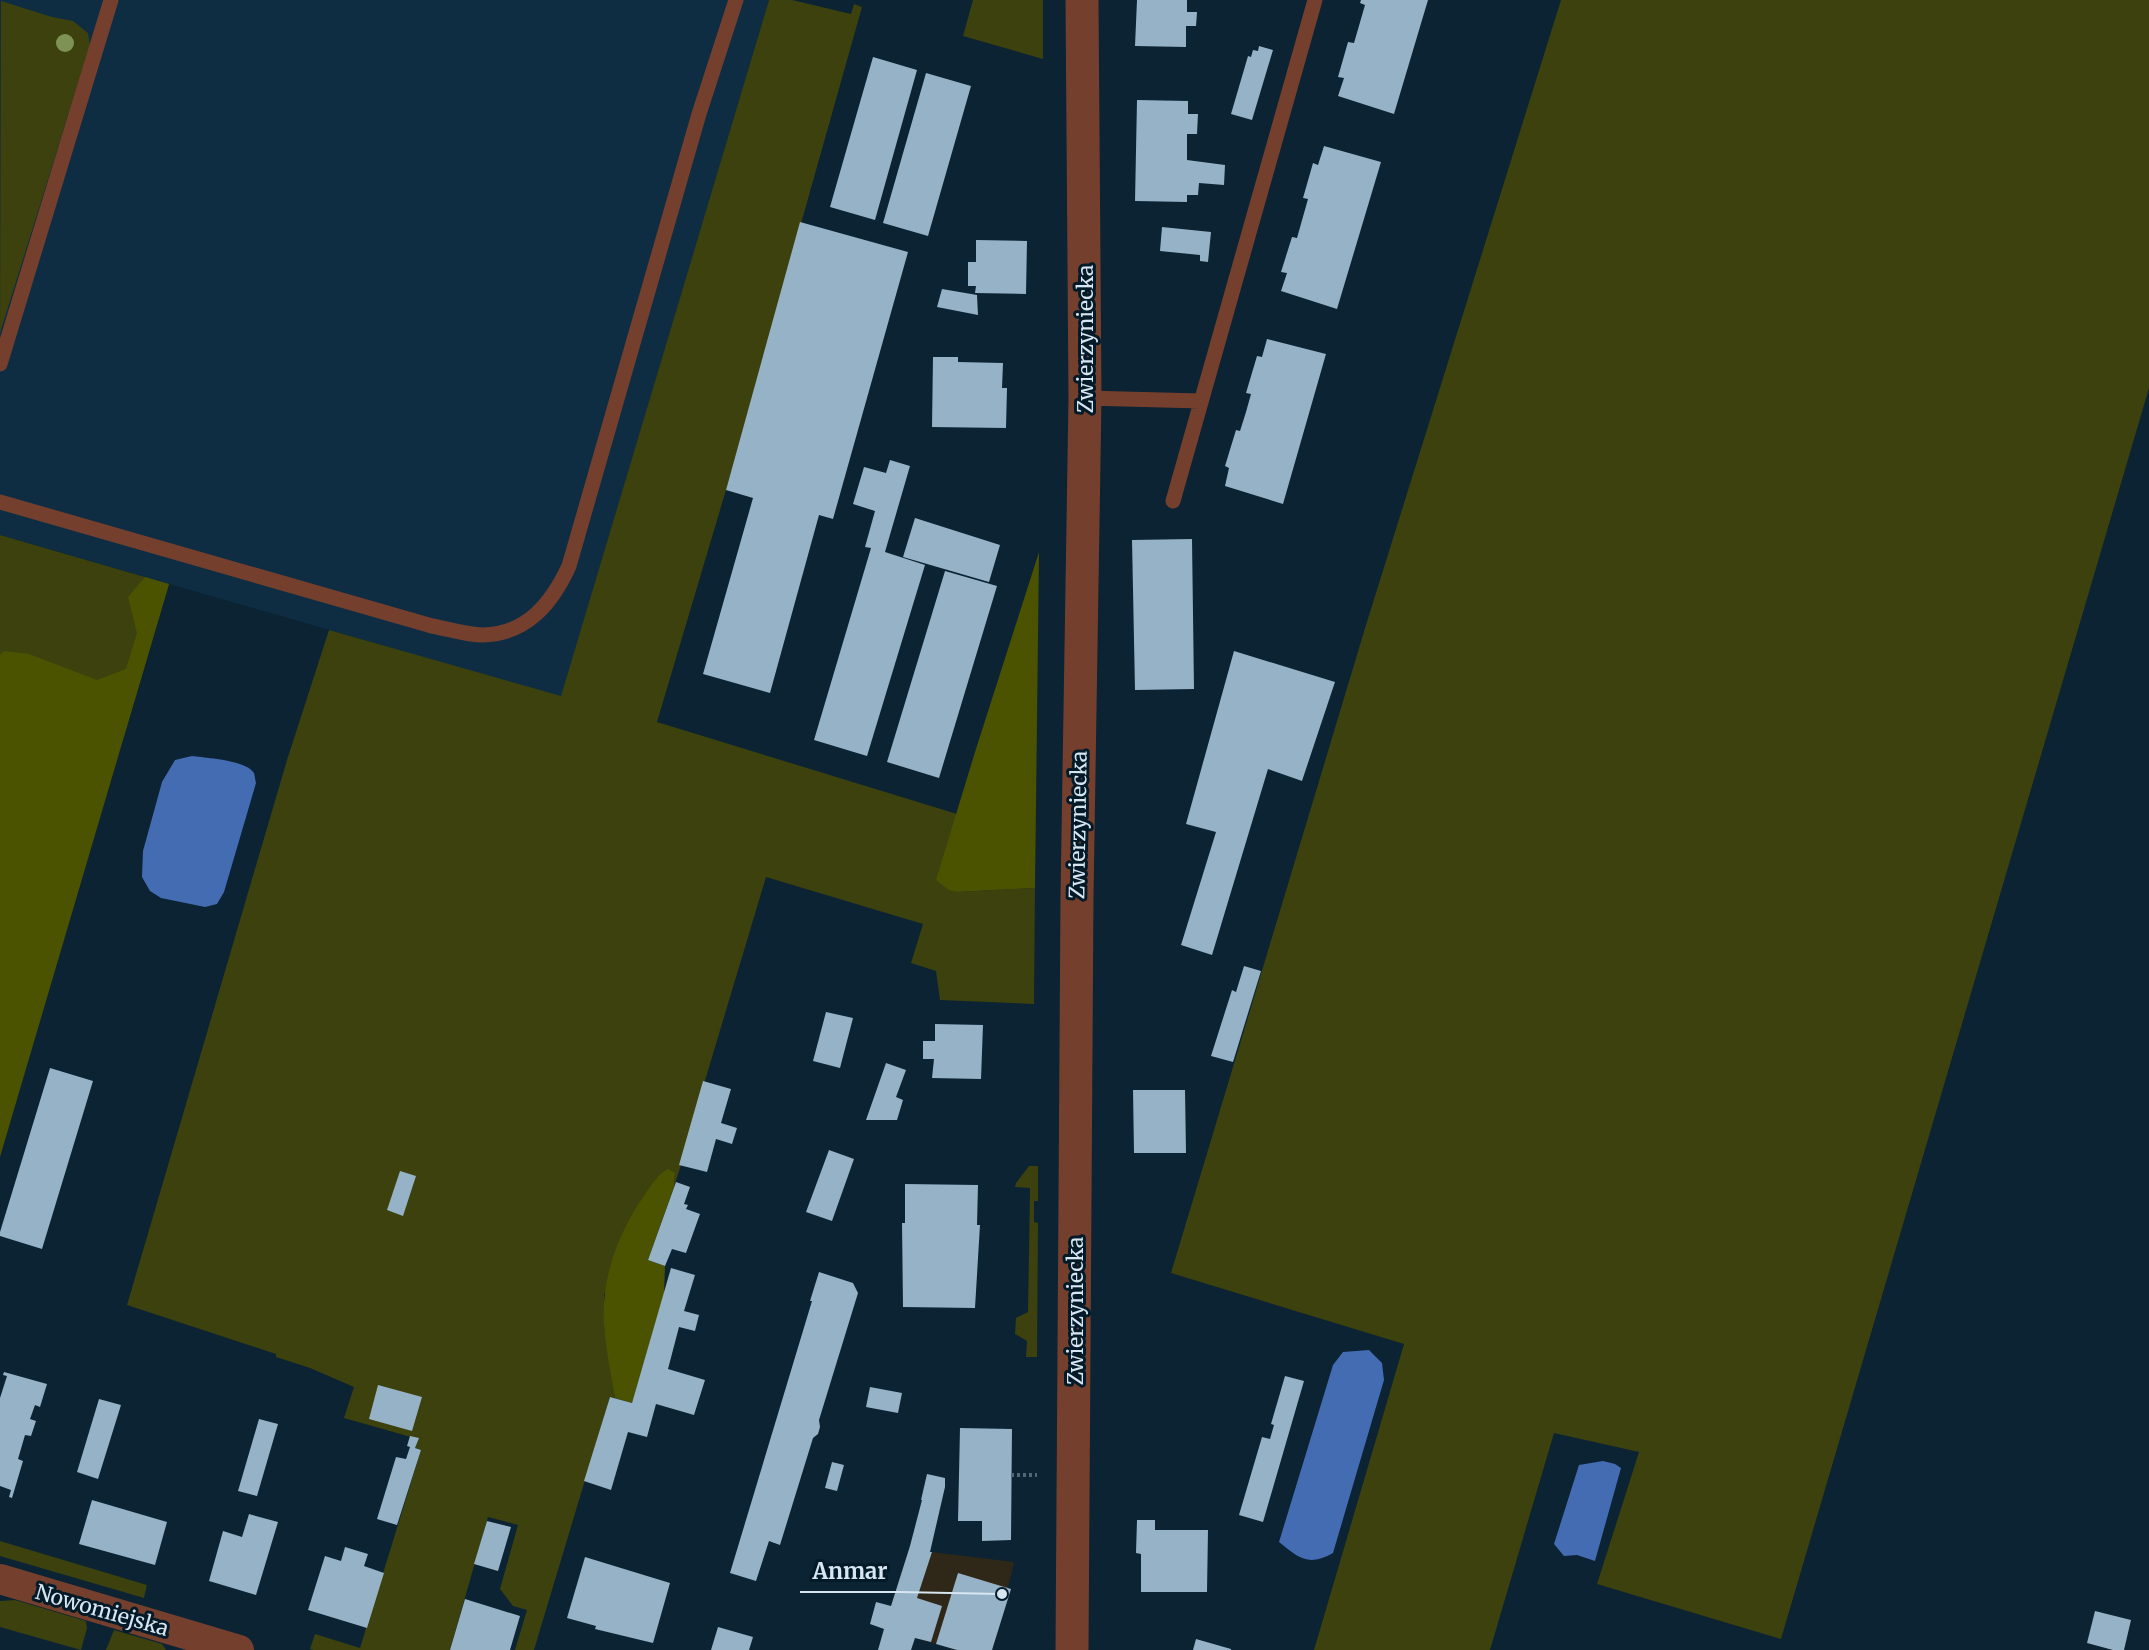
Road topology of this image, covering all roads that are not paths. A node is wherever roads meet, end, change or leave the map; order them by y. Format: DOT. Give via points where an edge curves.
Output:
graph roads {
  1 [pos="111,0"];
  2 [pos="736,0"];
  3 [pos="1082,0"];
  4 [pos="1315,0"];
  5 [pos="0,364"];
  6 [pos="1085,398"];
  7 [pos="1201,401"];
  8 [pos="1173,501"];
  9 [pos="0,502"];
  10 [pos="0,1580"];
  11 [pos="239,1650"];
  12 [pos="1072,1650"];
  1 -- 5 [label="lane"];
  2 -- 9 [label="lane" via="699,114 569,566 544,608 525,624 484,635 432,626"];
  3 -- 6 [label="street, Zwierzyniecka"];
  4 -- 7 [label="lane"];
  6 -- 7 [label="lane"];
  6 -- 12 [label="street, Zwierzyniecka"];
  7 -- 8 [label="lane"];
  10 -- 11 [label="street, Nowomiejska"];
}
